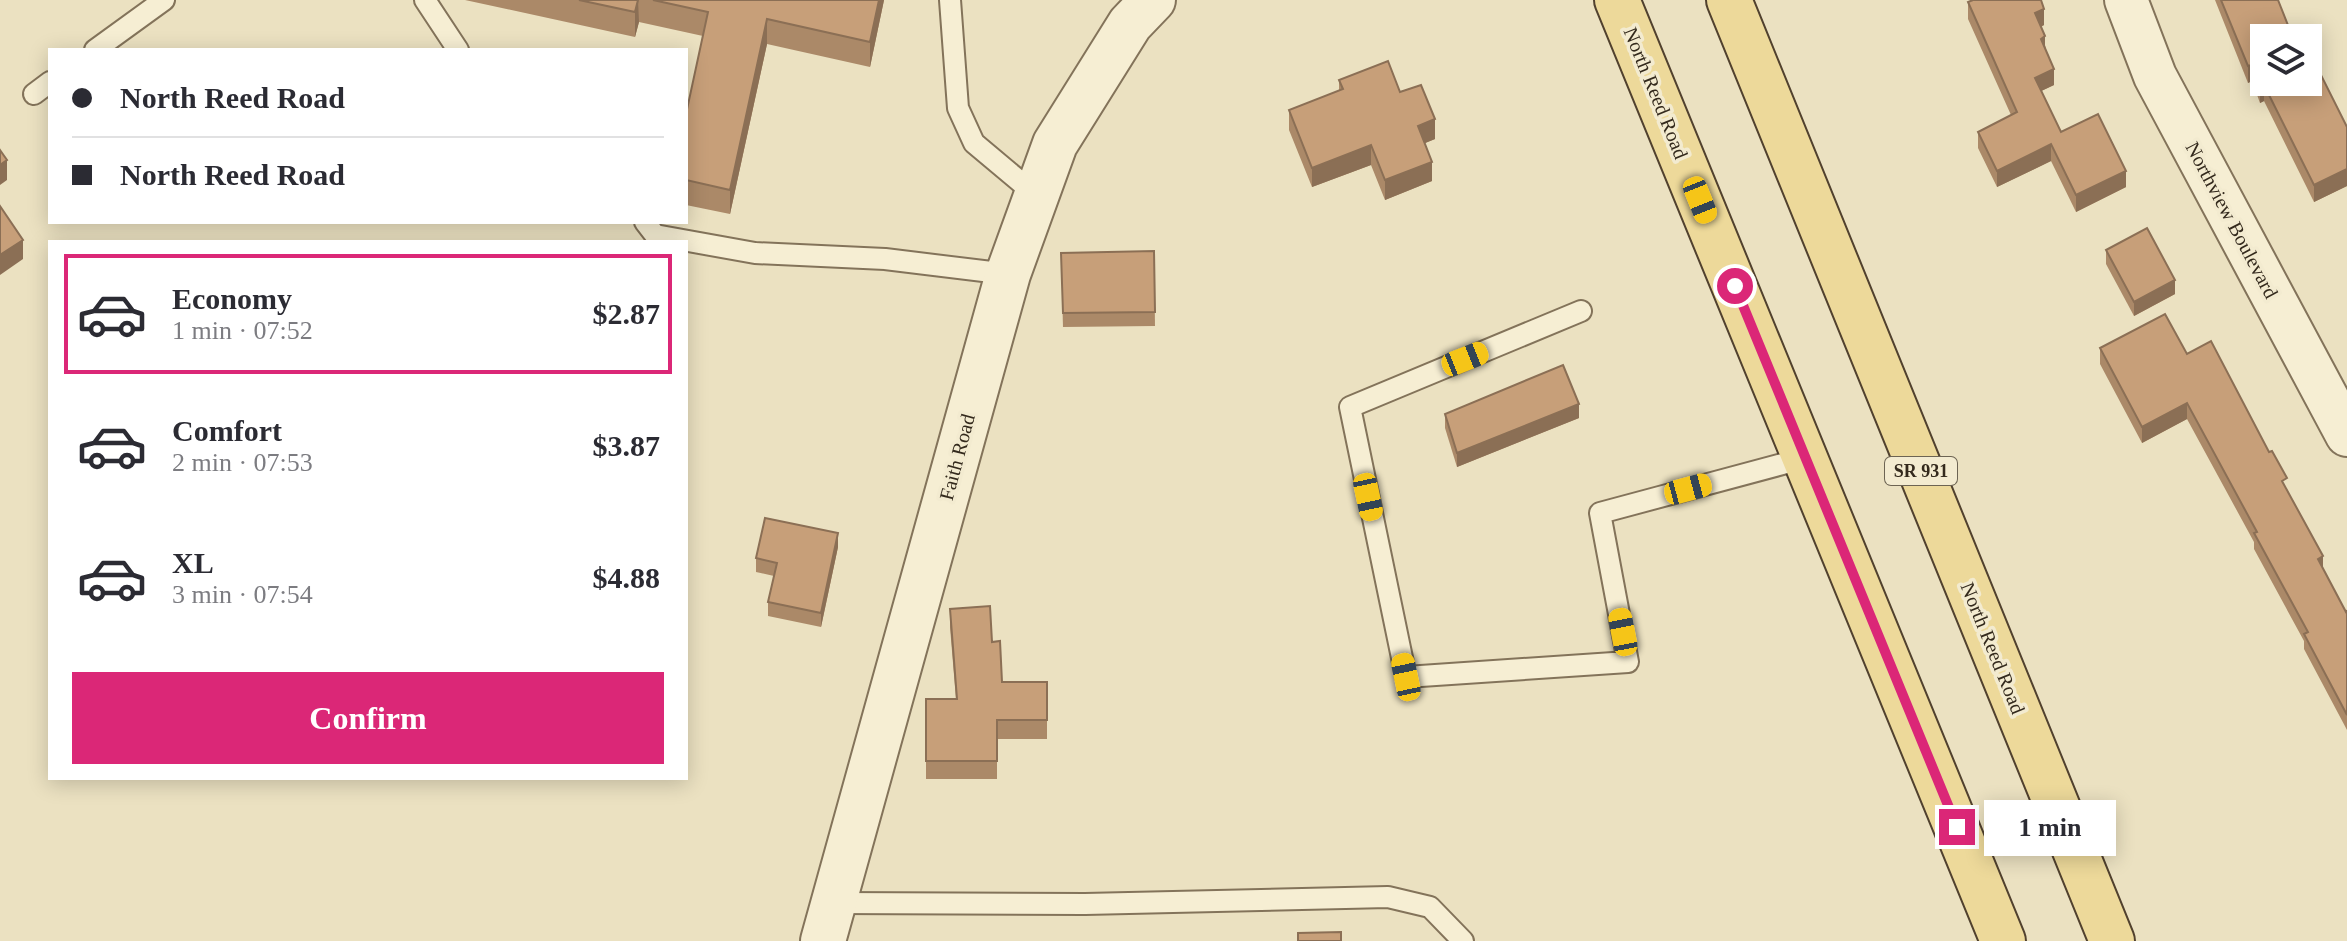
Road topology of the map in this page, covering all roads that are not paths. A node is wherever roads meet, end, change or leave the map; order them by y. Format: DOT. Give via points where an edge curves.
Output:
graph roads {
  1 [pos="164,0"];
  2 [pos="425,0"];
  3 [pos="950,0"];
  4 [pos="1153,0"];
  5 [pos="1617,0"];
  6 [pos="1729,0"];
  7 [pos="2126,0"];
  8 [pos="98,48"];
  9 [pos="457,48"];
  10 [pos="1036,195"];
  11 [pos="647,224"];
  12 [pos="683,240"];
  13 [pos="688,241"];
  14 [pos="1008,274"];
  15 [pos="1581,311"];
  16 [pos="2347,435"];
  17 [pos="1805,458"];
  18 [pos="828,922"];
  19 [pos="1463,941"];
  20 [pos="2003,941"];
  21 [pos="2112,941"];
  1 -- 8 [label="lane"];
  2 -- 9 [label="lane"];
  3 -- 10 [label="lane" via="958,108 974,143"];
  4 -- 10 [label="street, Faith Road" via="1130,24 1055,144"];
  5 -- 17 [label="main road, North Reed Road"];
  6 -- 21 [label="main road, North Reed Road / SR 931"];
  7 -- 16 [label="street, Northview Boulevard" via="2155,76"];
  10 -- 14 [label="street, Faith Road"];
  11 -- 12 [label="lane" via="655,235"];
  13 -- 14 [label="lane" via="755,253 885,259"];
  14 -- 18 [label="street, Faith Road"];
  15 -- 17 [label="lane" via="1350,407 1406,677 1628,662 1600,513"];
  17 -- 20 [label="main road, North Reed Road"];
  18 -- 19 [label="lane" via="1085,904 1388,897 1430,907"];
}
